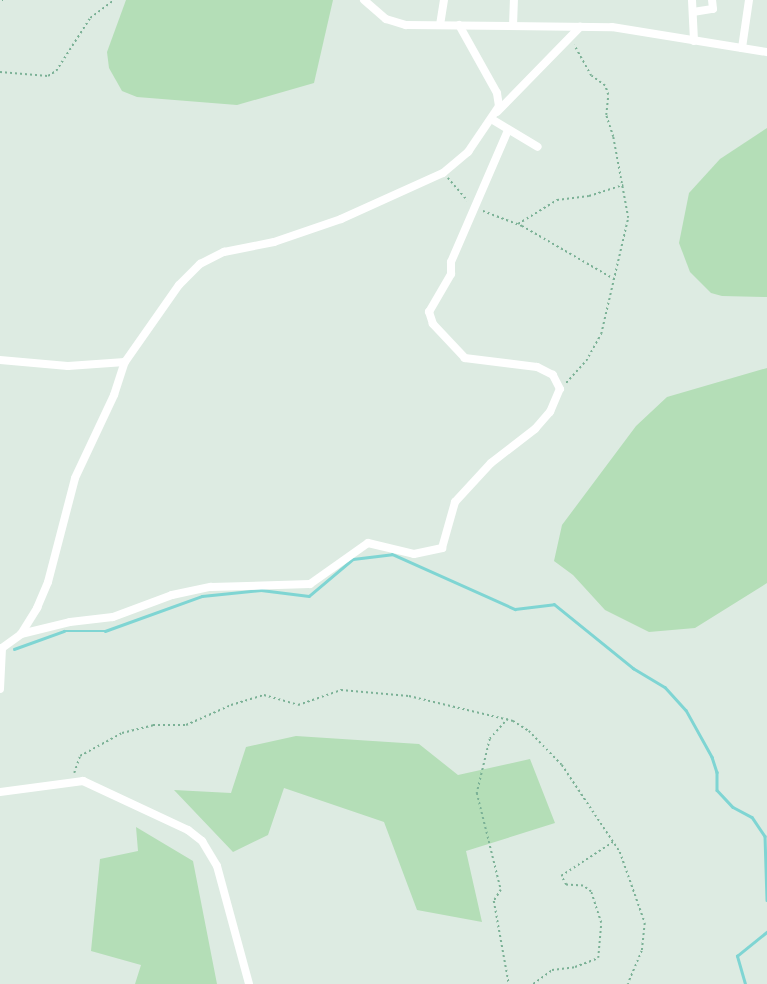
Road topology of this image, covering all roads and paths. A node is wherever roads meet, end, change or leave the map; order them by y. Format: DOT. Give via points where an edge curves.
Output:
graph roads {
  1 [pos="114,0"];
  2 [pos="364,0"];
  3 [pos="444,0"];
  4 [pos="514,0"];
  5 [pos="692,0"];
  6 [pos="712,0"];
  7 [pos="749,0"];
  8 [pos="692,12"];
  9 [pos="440,25"];
  10 [pos="459,25"];
  11 [pos="513,26"];
  12 [pos="580,27"];
  13 [pos="570,38"];
  14 [pos="694,41"];
  15 [pos="742,48"];
  16 [pos="767,52"];
  17 [pos="0,72"];
  18 [pos="497,112"];
  19 [pos="493,120"];
  20 [pos="508,130"];
  21 [pos="538,147"];
  22 [pos="443,173"];
  23 [pos="623,185"];
  24 [pos="474,207"];
  25 [pos="518,224"];
  26 [pos="615,279"];
  27 [pos="0,360"];
  28 [pos="124,362"];
  29 [pos="560,389"];
  30 [pos="21,634"];
  31 [pos="1,647"];
  32 [pos="0,689"];
  33 [pos="508,719"];
  34 [pos="74,782"];
  35 [pos="0,792"];
  36 [pos="614,842"];
  37 [pos="249,984"];
  38 [pos="509,984"];
  39 [pos="533,984"];
  40 [pos="628,984"];
  1 -- 17 [label="path" via="90,18 56,71 48,76"];
  2 -- 9 [label="street" via="386,18 406,25"];
  3 -- 9 [label="street"];
  4 -- 11 [label="street"];
  5 -- 8 [label="street"];
  6 -- 8 [label="street" via="712,10"];
  7 -- 15 [label="street"];
  8 -- 14 [label="street"];
  9 -- 10 [label="street"];
  10 -- 11 [label="street"];
  10 -- 18 [label="street" via="497,93"];
  11 -- 12 [label="street"];
  12 -- 13 [label="street"];
  12 -- 14 [label="street" via="612,27"];
  13 -- 18 [label="street"];
  13 -- 23 [label="path" via="591,76 605,86 606,115"];
  14 -- 15 [label="street"];
  15 -- 16 [label="street"];
  18 -- 19 [label="street"];
  19 -- 20 [label="street"];
  19 -- 22 [label="street" via="468,152"];
  20 -- 21 [label="street"];
  20 -- 24 [label="street"];
  22 -- 24 [label="path"];
  22 -- 28 [label="street" via="341,219 274,242 224,252 200,264 179,285"];
  23 -- 25 [label="path" via="589,196 558,200"];
  23 -- 26 [label="path" via="628,218"];
  24 -- 25 [label="path"];
  24 -- 29 [label="street" via="470,226 451,262 451,274 431,303 429,312 433,324 465,358 537,367 553,375"];
  25 -- 26 [label="path"];
  26 -- 29 [label="path" via="601,334 586,361"];
  27 -- 28 [label="street" via="68,366"];
  28 -- 30 [label="street" via="114,396 75,478 48,582"];
  29 -- 30 [label="street" via="550,412 535,429 468,487 455,502 442,548 414,554 368,543 310,584 211,587 172,595 114,616 70,622"];
  30 -- 31 [label="street"];
  31 -- 32 [label="street"];
  33 -- 34 [label="path" via="409,696 341,690 298,705 264,695 231,705 186,725 153,725 122,733 80,756 75,763"];
  33 -- 36 [label="path" via="529,731 562,765"];
  33 -- 38 [label="path" via="490,738 477,793 501,890 494,901"];
  34 -- 35 [label="street"];
  34 -- 37 [label="street" via="83,781 165,817 202,841 217,866"];
  36 -- 39 [label="path" via="561,876 566,885 584,886 591,892 601,923 598,958 575,967 552,970"];
  36 -- 40 [label="path" via="641,901 645,923 642,951"];
}
